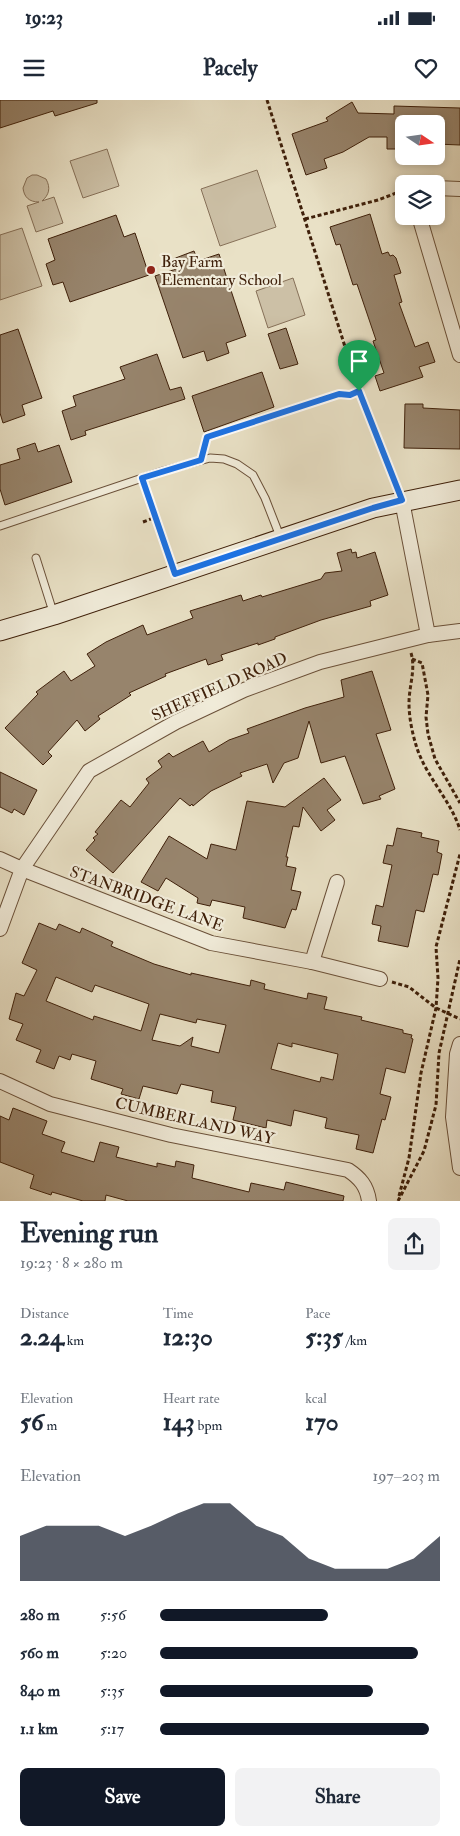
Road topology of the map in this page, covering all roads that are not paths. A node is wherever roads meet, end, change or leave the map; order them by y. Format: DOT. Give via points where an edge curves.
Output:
graph roads {
  1 [pos="445,188"];
  2 [pos="460,189"];
  3 [pos="421,225"];
  4 [pos="460,355"];
  5 [pos="460,490"];
  6 [pos="402,500"];
  7 [pos="0,526"];
  8 [pos="281,539"];
  9 [pos="36,558"];
  10 [pos="54,615"];
  11 [pos="460,630"];
  12 [pos="0,631"];
  13 [pos="428,635"];
  14 [pos="0,859"];
  15 [pos="22,870"];
  16 [pos="337,882"];
  17 [pos="0,929"];
  18 [pos="312,962"];
  19 [pos="380,979"];
  20 [pos="460,1044"];
  21 [pos="0,1081"];
  22 [pos="460,1168"];
  23 [pos="369,1201"];
  1 -- 2 [label="street"];
  3 -- 4 [label="street"];
  5 -- 6 [label="street"];
  6 -- 8 [label="street"];
  6 -- 13 [label="street"];
  7 -- 8 [label="lane" via="201,460 224,459 253,474"];
  8 -- 10 [label="street"];
  9 -- 10 [label="lane"];
  10 -- 12 [label="street"];
  11 -- 13 [label="street, SHEFFIELD ROAD"];
  13 -- 15 [label="street, SHEFFIELD ROAD" via="320,662 244,690 176,722 89,771"];
  14 -- 15 [label="street, STANBRIDGE LANE"];
  15 -- 17 [label="street, SHEFFIELD ROAD"];
  15 -- 18 [label="street, STANBRIDGE LANE" via="211,943"];
  16 -- 18 [label="street"];
  18 -- 19 [label="street, STANBRIDGE LANE"];
  20 -- 22 [label="street" via="453,1117"];
  21 -- 23 [label="street, CUMBERLAND WAY" via="50,1104 171,1135 348,1170 360,1178"];
}
